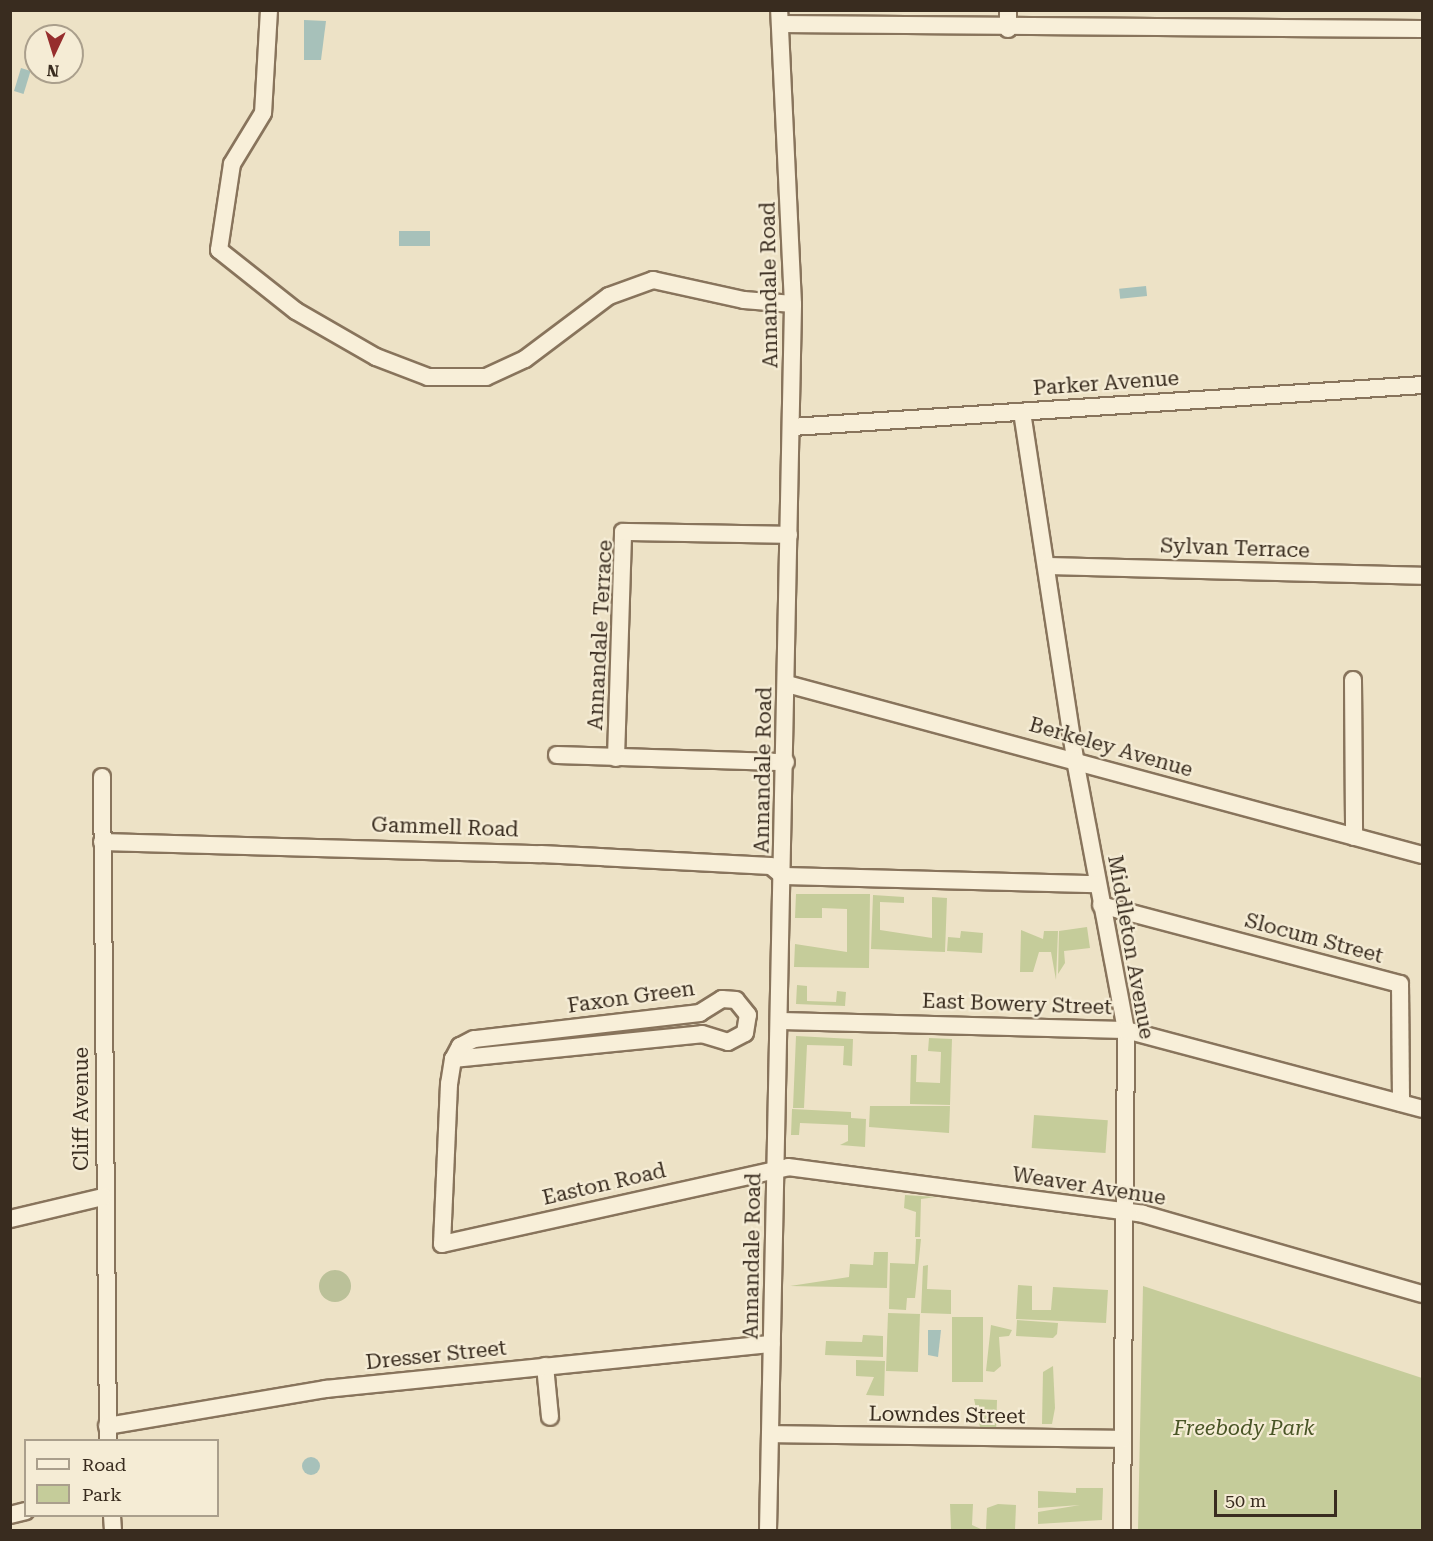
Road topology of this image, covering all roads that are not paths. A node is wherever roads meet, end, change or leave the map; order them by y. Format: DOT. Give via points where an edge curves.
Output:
graph roads {
  1 [pos="269,10"];
  2 [pos="1008,10"];
  3 [pos="779,17"];
  4 [pos="1008,29"];
  5 [pos="1422,29"];
  6 [pos="794,304"];
  7 [pos="1422,385"];
  8 [pos="1023,412"];
  9 [pos="792,427"];
  10 [pos="789,535"];
  11 [pos="1047,566"];
  12 [pos="1422,576"];
  13 [pos="1353,680"];
  14 [pos="788,684"];
  15 [pos="557,755"];
  16 [pos="616,758"];
  17 [pos="1075,760"];
  18 [pos="786,762"];
  19 [pos="102,777"];
  20 [pos="1354,837"];
  21 [pos="102,842"];
  22 [pos="1422,855"];
  23 [pos="783,876"];
  24 [pos="1098,884"];
  25 [pos="1101,905"];
  26 [pos="780,1021"];
  27 [pos="1126,1030"];
  28 [pos="453,1059"];
  29 [pos="1401,1103"];
  30 [pos="1422,1109"];
  31 [pos="776,1167"];
  32 [pos="103,1197"];
  33 [pos="1124,1210"];
  34 [pos="10,1219"];
  35 [pos="1422,1294"];
  36 [pos="772,1344"];
  37 [pos="545,1366"];
  38 [pos="550,1417"];
  39 [pos="107,1433"];
  40 [pos="771,1434"];
  41 [pos="1123,1439"];
  42 [pos="768,1530"];
  43 [pos="1122,1530"];
  1 -- 6 [label="street" via="263,113 232,164 219,250 296,311 376,357 428,376 486,377 525,359 609,296 653,280 744,300"];
  2 -- 4 [label="street"];
  3 -- 4 [label="street"];
  3 -- 6 [label="street, Annandale Road"];
  4 -- 5 [label="street"];
  6 -- 9 [label="street, Annandale Road"];
  7 -- 8 [label="street, Parker Avenue"];
  8 -- 9 [label="street, Parker Avenue"];
  8 -- 11 [label="street, Middleton Avenue"];
  9 -- 10 [label="street, Annandale Road"];
  10 -- 14 [label="street, Annandale Road"];
  10 -- 16 [label="street, Annandale Terrace" via="623,532"];
  11 -- 12 [label="street, Sylvan Terrace"];
  11 -- 17 [label="street, Middleton Avenue"];
  13 -- 20 [label="street"];
  14 -- 17 [label="street, Berkeley Avenue"];
  14 -- 18 [label="street, Annandale Road"];
  15 -- 16 [label="street, Annandale Terrace"];
  16 -- 18 [label="street, Annandale Terrace"];
  17 -- 20 [label="street, Berkeley Avenue"];
  17 -- 24 [label="street, Middleton Avenue"];
  18 -- 23 [label="street, Annandale Road"];
  19 -- 21 [label="street, Cliff Avenue"];
  20 -- 22 [label="street, Berkeley Avenue"];
  21 -- 23 [label="street, Gammell Road" via="278,843 726,863 771,866"];
  21 -- 32 [label="street, Cliff Avenue"];
  23 -- 24 [label="street"];
  23 -- 26 [label="street, Annandale Road"];
  24 -- 25 [label="street, Middleton Avenue"];
  25 -- 27 [label="street, Middleton Avenue"];
  25 -- 29 [label="street, Slocum Street" via="1400,984"];
  26 -- 27 [label="street, East Bowery Street"];
  26 -- 31 [label="street, Annandale Road"];
  27 -- 29 [label="street, East Bowery Street"];
  27 -- 33 [label="street, Middleton Avenue"];
  28 -- 28 [label="street, Faxon Green" via="702,1034 728,1042 745,1034 748,1015 736,1000 722,999 700,1013 474,1039 460,1046"];
  28 -- 31 [label="street, Easton Road" via="442,1244"];
  29 -- 30 [label="street, East Bowery Street"];
  31 -- 33 [label="street, Weaver Avenue"];
  31 -- 36 [label="street, Annandale Road"];
  32 -- 34 [label="street"];
  32 -- 39 [label="street, Cliff Avenue"];
  33 -- 35 [label="street, Weaver Avenue"];
  33 -- 41 [label="street, Middleton Avenue"];
  36 -- 37 [label="street, Dresser Street"];
  36 -- 40 [label="street, Annandale Road"];
  37 -- 38 [label="street"];
  37 -- 39 [label="street, Dresser Street" via="326,1389"];
  40 -- 41 [label="street, Lowndes Street"];
  40 -- 42 [label="street, Annandale Road"];
  41 -- 43 [label="street, Middleton Avenue"];
}
